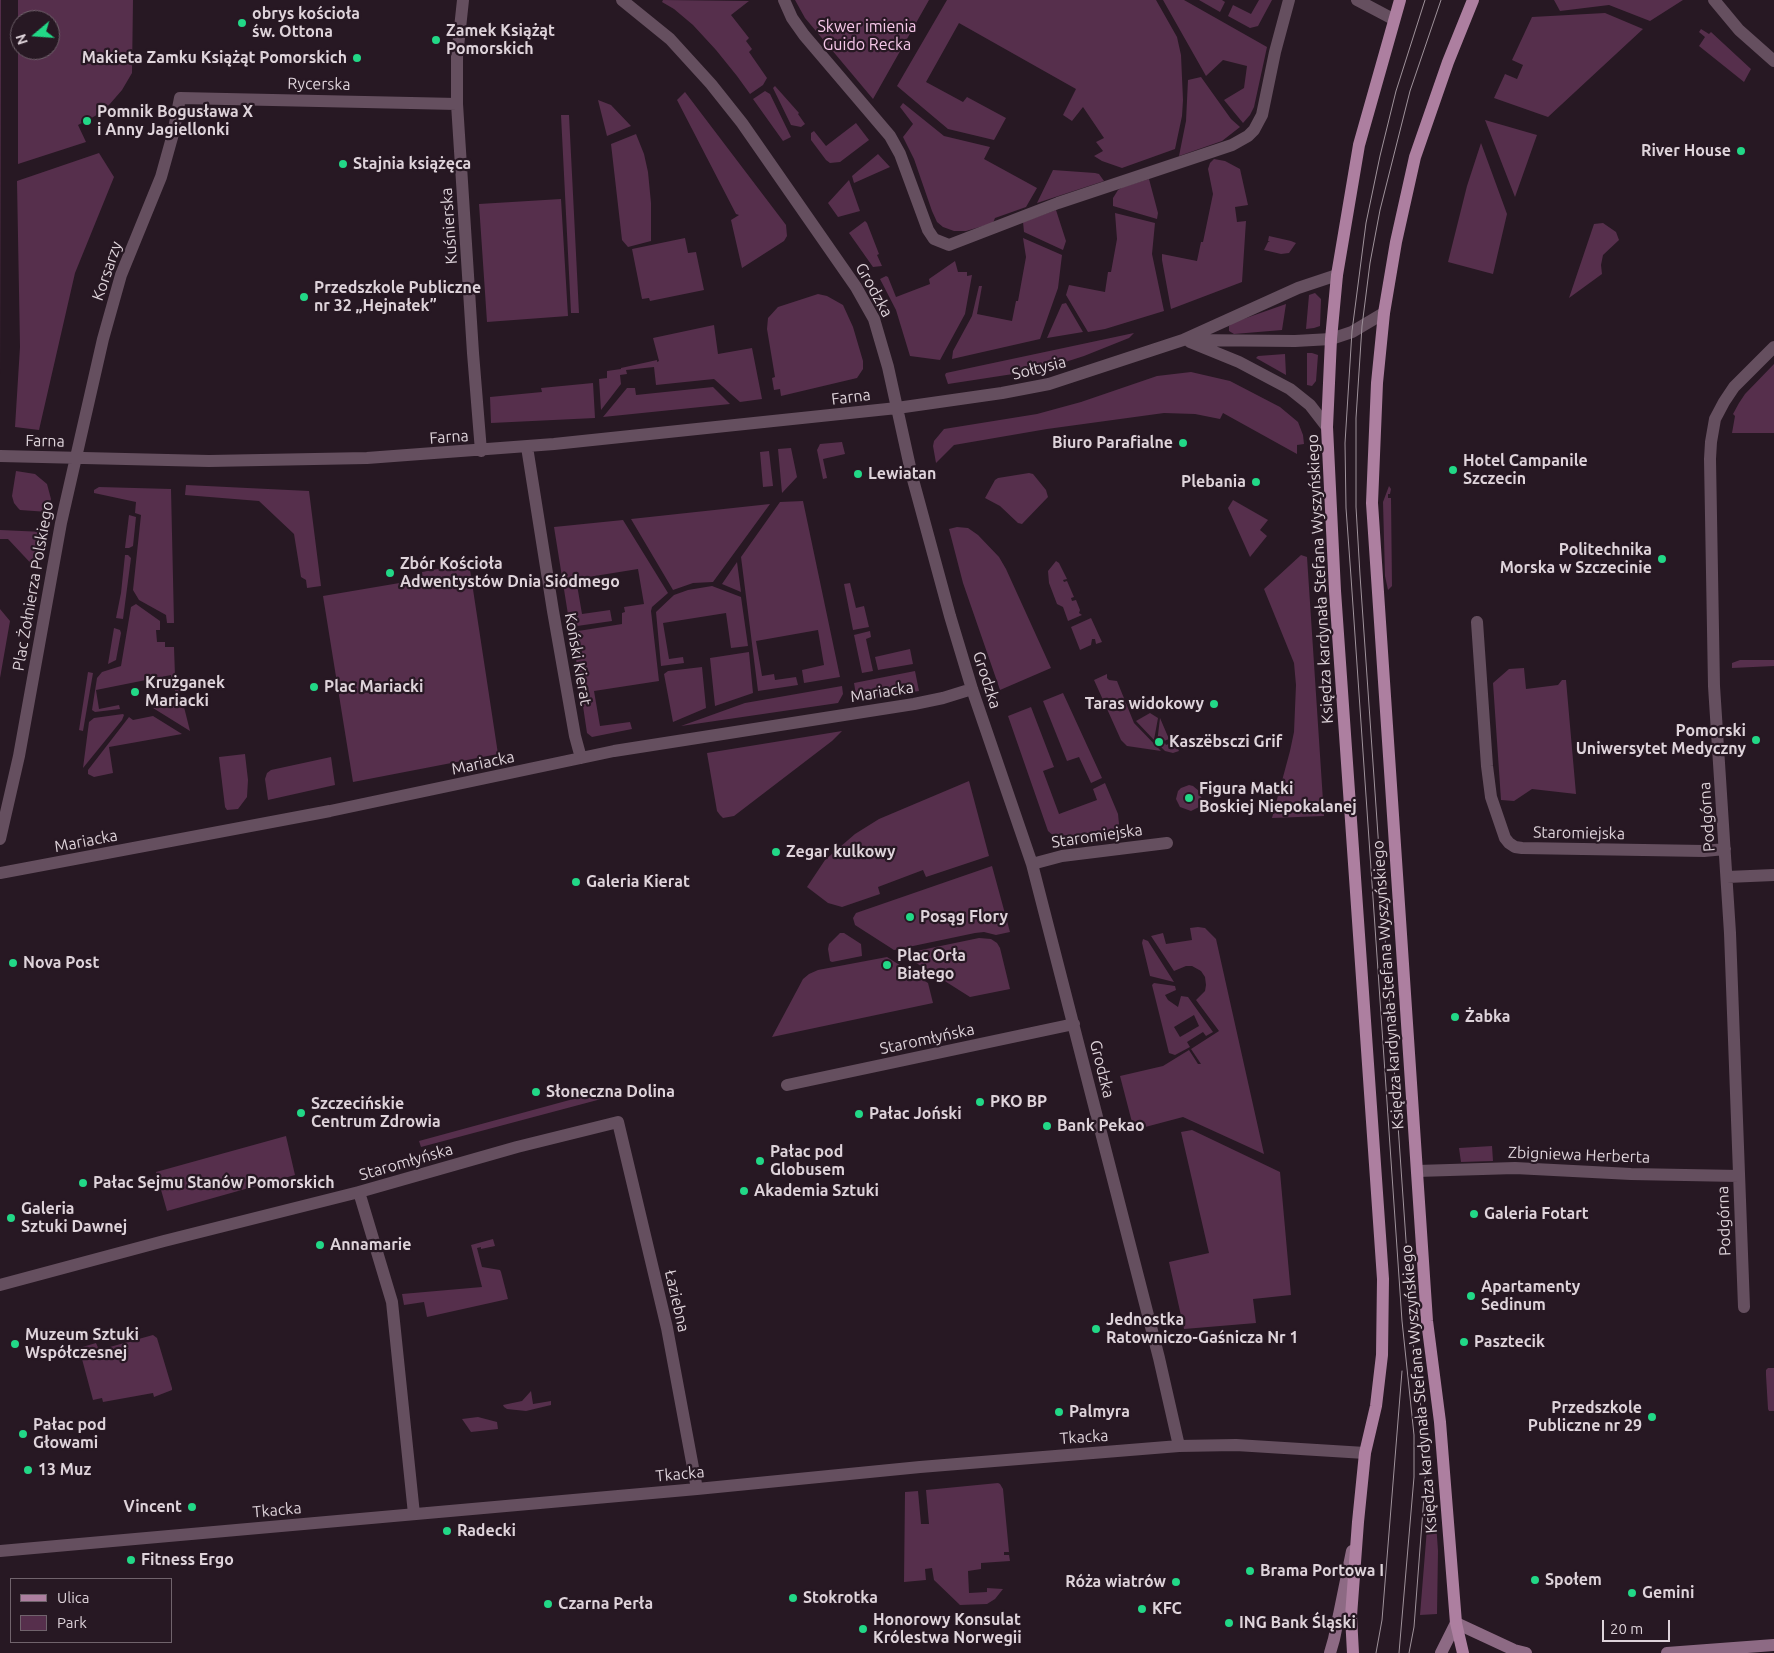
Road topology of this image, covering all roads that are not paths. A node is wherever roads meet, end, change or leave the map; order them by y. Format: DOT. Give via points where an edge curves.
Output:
graph roads {
  1 [pos="463,0"];
  2 [pos="622,0"];
  3 [pos="784,0"];
  4 [pos="1289,0"];
  5 [pos="1357,0"];
  6 [pos="1400,0"];
  7 [pos="1472,0"];
  8 [pos="1714,0"];
  9 [pos="1393,19"];
  10 [pos="1774,61"];
  11 [pos="180,98"];
  12 [pos="457,104"];
  13 [pos="1337,275"];
  14 [pos="1384,313"];
  15 [pos="1331,339"];
  16 [pos="1183,340"];
  17 [pos="1774,347"];
  18 [pos="897,408"];
  19 [pos="1327,427"];
  20 [pos="527,447"];
  21 [pos="481,451"];
  22 [pos="0,456"];
  23 [pos="75,457"];
  24 [pos="1476,622"];
  25 [pos="972,689"];
  26 [pos="581,758"];
  27 [pos="0,839"];
  28 [pos="1167,843"];
  29 [pos="1725,850"];
  30 [pos="1032,864"];
  31 [pos="0,873"];
  32 [pos="1774,875"];
  33 [pos="1727,878"];
  34 [pos="1074,1024"];
  35 [pos="788,1085"];
  36 [pos="618,1122"];
  37 [pos="1417,1171"];
  38 [pos="1739,1176"];
  39 [pos="359,1192"];
  40 [pos="0,1285"];
  41 [pos="1744,1307"];
  42 [pos="1179,1446"];
  43 [pos="1364,1453"];
  44 [pos="697,1489"];
  45 [pos="414,1514"];
  46 [pos="1358,1522"];
  47 [pos="0,1552"];
  48 [pos="1456,1623"];
  49 [pos="1774,1645"];
  50 [pos="1330,1653"];
  51 [pos="1354,1653"];
  52 [pos="1441,1653"];
  53 [pos="1463,1653"];
  54 [pos="1526,1653"];
  55 [pos="1667,1653"];
  1 -- 12 [label="street, Kuśnierska" via="457,56"];
  2 -- 18 [label="street, Grodzka" via="670,39 707,78 856,286 875,324"];
  3 -- 4 [label="street" via="804,35 890,136 900,154 928,230 934,239 949,245 1058,203 1232,145 1248,136 1262,115"];
  5 -- 9 [label="street"];
  6 -- 9 [label="main road, Księdza kardynała Stefana Wyszyńskiego"];
  7 -- 14 [label="main road, Księdza kardynała Stefana Wyszyńskiego" via="1415,157"];
  8 -- 10 [label="street" via="1739,30"];
  9 -- 13 [label="main road, Księdza kardynała Stefana Wyszyńskiego" via="1360,145"];
  11 -- 12 [label="street, Rycerska"];
  11 -- 23 [label="street, Korsarzy" via="161,177 121,275"];
  12 -- 21 [label="street, Kuśnierska"];
  13 -- 15 [label="main road, Księdza kardynała Stefana Wyszyńskiego"];
  13 -- 16 [label="street, Sołtysia" via="1298,288"];
  14 -- 15 [label="street" via="1352,332"];
  14 -- 37 [label="main road, Księdza kardynała Stefana Wyszyńskiego" via="1374,446 1373,520"];
  15 -- 16 [label="street, Sołtysia"];
  15 -- 19 [label="main road, Księdza kardynała Stefana Wyszyńskiego"];
  16 -- 18 [label="street, Sołtysia" via="1049,384"];
  16 -- 19 [label="street" via="1239,362 1290,389 1310,405"];
  17 -- 29 [label="street, Podgórna" via="1734,387 1716,419 1711,442 1714,686"];
  18 -- 20 [label="street, Farna"];
  18 -- 25 [label="street, Grodzka" via="929,541"];
  19 -- 43 [label="main road, Księdza kardynała Stefana Wyszyńskiego" via="1335,591 1383,1279 1382,1355 1376,1406"];
  20 -- 21 [label="street, Farna"];
  20 -- 26 [label="street, Koński Kierat"];
  21 -- 23 [label="street, Farna" via="306,460"];
  22 -- 23 [label="street, Farna"];
  23 -- 27 [label="street, Plac Żołnierza Polskiego" via="19,756"];
  24 -- 29 [label="street, Staromiejska" via="1491,797 1505,838 1510,843 1522,848"];
  25 -- 26 [label="street, Mariacka" via="914,704"];
  25 -- 30 [label="street, Grodzka"];
  26 -- 31 [label="street, Mariacka" via="301,816"];
  28 -- 30 [label="street, Staromiejska" via="1062,856"];
  29 -- 33 [label="street, Podgórna"];
  30 -- 34 [label="street, Grodzka"];
  32 -- 33 [label="street"];
  33 -- 38 [label="street, Podgórna"];
  34 -- 35 [label="street, Staromłyńska"];
  34 -- 42 [label="street, Grodzka"];
  36 -- 39 [label="street, Staromłyńska"];
  36 -- 44 [label="street, Łaziebna" via="674,1360"];
  37 -- 38 [label="street, Zbigniewa Herberta" via="1514,1168"];
  37 -- 48 [label="main road, Księdza kardynała Stefana Wyszyńskiego" via="1427,1321 1440,1422"];
  38 -- 41 [label="street, Podgórna"];
  39 -- 40 [label="street, Staromłyńska"];
  39 -- 45 [label="street" via="393,1309"];
  42 -- 43 [label="street, Tkacka" via="1236,1445"];
  42 -- 44 [label="street, Tkacka"];
  43 -- 46 [label="main road, Księdza kardynała Stefana Wyszyńskiego"];
  44 -- 45 [label="street, Tkacka"];
  45 -- 47 [label="street, Tkacka"];
  46 -- 50 [label="street"];
  46 -- 51 [label="main road, Księdza kardynała Stefana Wyszyńskiego" via="1351,1616"];
  48 -- 52 [label="street"];
  48 -- 53 [label="main road, Księdza kardynała Stefana Wyszyńskiego"];
  48 -- 54 [label="street"];
  49 -- 55 [label="street"];
}
